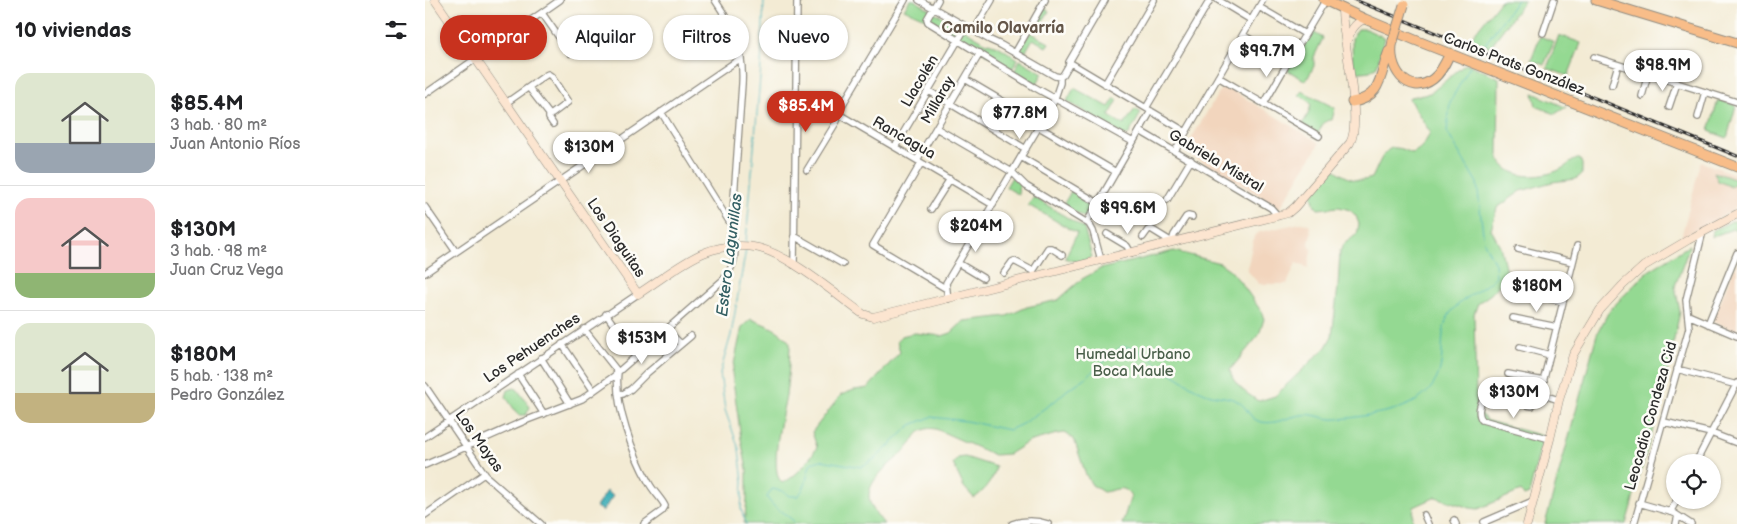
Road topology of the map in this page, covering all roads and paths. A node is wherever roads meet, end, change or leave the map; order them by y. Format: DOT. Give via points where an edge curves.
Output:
graph roads {
  1 [pos="435,0"];
  2 [pos="560,0"];
  3 [pos="715,0"];
  4 [pos="797,0"];
  5 [pos="905,0"];
  6 [pos="919,0"];
  7 [pos="938,0"];
  8 [pos="992,0"];
  9 [pos="1045,0"];
  10 [pos="1105,0"];
  11 [pos="1154,0"];
  12 [pos="1210,0"];
  13 [pos="1218,0"];
  14 [pos="1263,0"];
  15 [pos="1325,0"];
  16 [pos="1554,0"];
  17 [pos="1596,0"];
  18 [pos="1405,2"];
  19 [pos="1259,7"];
  20 [pos="933,8"];
  21 [pos="1342,9"];
  22 [pos="541,13"];
  23 [pos="445,15"];
  24 [pos="538,15"];
  25 [pos="724,15"];
  26 [pos="1365,19"];
  27 [pos="1251,20"];
  28 [pos="966,27"];
  29 [pos="974,31"];
  30 [pos="1543,33"];
  31 [pos="1305,34"];
  32 [pos="1243,35"];
  33 [pos="557,36"];
  34 [pos="959,40"];
  35 [pos="1346,43"];
  36 [pos="1737,43"];
  37 [pos="1393,44"];
  38 [pos="1297,48"];
  39 [pos="1015,52"];
  40 [pos="980,53"];
  41 [pos="1450,53"];
  42 [pos="1594,57"];
  43 [pos="472,60"];
  44 [pos="476,60"];
  45 [pos="738,60"];
  46 [pos="741,60"];
  47 [pos="1070,63"];
  48 [pos="1618,65"];
  49 [pos="1648,74"];
  50 [pos="1060,77"];
  51 [pos="1218,77"];
  52 [pos="965,79"];
  53 [pos="1677,83"];
  54 [pos="1105,84"];
  55 [pos="1612,85"];
  56 [pos="529,88"];
  57 [pos="929,91"];
  58 [pos="1705,92"];
  59 [pos="425,94"];
  60 [pos="1641,96"];
  61 [pos="1055,98"];
  62 [pos="1352,102"];
  63 [pos="1737,102"];
  64 [pos="506,104"];
  65 [pos="950,104"];
  66 [pos="1264,104"];
  67 [pos="1669,107"];
  68 [pos="1149,110"];
  69 [pos="661,112"];
  70 [pos="549,114"];
  71 [pos="837,114"];
  72 [pos="796,116"];
  73 [pos="1697,117"];
  74 [pos="553,124"];
  75 [pos="1040,126"];
  76 [pos="936,128"];
  77 [pos="1140,131"];
  78 [pos="1186,132"];
  79 [pos="1319,136"];
  80 [pos="1133,142"];
  81 [pos="895,147"];
  82 [pos="1026,149"];
  83 [pos="1175,151"];
  84 [pos="1021,157"];
  85 [pos="1191,160"];
  86 [pos="919,161"];
  87 [pos="1737,167"];
  88 [pos="807,170"];
  89 [pos="1012,172"];
  90 [pos="1116,172"];
  91 [pos="950,179"];
  92 [pos="560,181"];
  93 [pos="1167,200"];
  94 [pos="1098,203"];
  95 [pos="993,205"];
  96 [pos="425,207"];
  97 [pos="931,209"];
  98 [pos="1278,216"];
  99 [pos="1736,216"];
  100 [pos="1192,218"];
  101 [pos="1087,222"];
  102 [pos="732,226"];
  103 [pos="1703,231"];
  104 [pos="1107,234"];
  105 [pos="795,236"];
  106 [pos="1143,237"];
  107 [pos="1688,240"];
  108 [pos="1172,242"];
  109 [pos="1577,246"];
  110 [pos="739,247"];
  111 [pos="1700,247"];
  112 [pos="1518,249"];
  113 [pos="456,252"];
  114 [pos="1131,252"];
  115 [pos="1737,252"];
  116 [pos="1062,255"];
  117 [pos="1101,260"];
  118 [pos="1573,262"];
  119 [pos="958,263"];
  120 [pos="843,264"];
  121 [pos="794,265"];
  122 [pos="425,273"];
  123 [pos="1004,273"];
  124 [pos="1034,274"];
  125 [pos="983,278"];
  126 [pos="945,288"];
  127 [pos="1510,288"];
  128 [pos="638,294"];
  129 [pos="948,299"];
  130 [pos="1563,302"];
  131 [pos="606,314"];
  132 [pos="1688,315"];
  133 [pos="1513,318"];
  134 [pos="1708,324"];
  135 [pos="1557,327"];
  136 [pos="584,329"];
  137 [pos="667,330"];
  138 [pos="691,336"];
  139 [pos="1737,336"];
  140 [pos="562,344"];
  141 [pos="681,344"];
  142 [pos="1521,347"];
  143 [pos="1550,354"];
  144 [pos="636,357"];
  145 [pos="541,358"];
  146 [pos="1677,369"];
  147 [pos="617,373"];
  148 [pos="518,374"];
  149 [pos="1508,374"];
  150 [pos="1544,382"];
  151 [pos="1737,385"];
  152 [pos="425,386"];
  153 [pos="593,390"];
  154 [pos="618,393"];
  155 [pos="1485,394"];
  156 [pos="1540,394"];
  157 [pos="1494,398"];
  158 [pos="1559,400"];
  159 [pos="570,404"];
  160 [pos="544,414"];
  161 [pos="449,421"];
  162 [pos="1663,422"];
  163 [pos="1711,433"];
  164 [pos="425,436"];
  165 [pos="1550,439"];
  166 [pos="1737,443"];
  167 [pos="467,447"];
  168 [pos="1700,454"];
  169 [pos="425,465"];
  170 [pos="484,474"];
  171 [pos="1533,501"];
  172 [pos="1639,504"];
  173 [pos="1672,509"];
  174 [pos="1670,512"];
  175 [pos="425,514"];
  176 [pos="1423,515"];
  177 [pos="1678,516"];
  178 [pos="541,524"];
  179 [pos="644,524"];
  180 [pos="1012,524"];
  181 [pos="1048,524"];
  182 [pos="1428,524"];
  183 [pos="1485,524"];
  184 [pos="1527,524"];
  185 [pos="1634,524"];
  186 [pos="1676,524"];
  187 [pos="1691,524"];
  1 -- 23 [label="street, Los Diaguitas"];
  2 -- 22 [label="street"];
  3 -- 25 [label="street"];
  4 -- 72 [label="street"];
  5 -- 71 [label="street"];
  6 -- 20 [label="street"];
  7 -- 20 [label="street"];
  8 -- 29 [label="street"];
  9 -- 39 [label="street"];
  10 -- 47 [label="street"];
  11 -- 54 [label="street"];
  12 -- 68 [label="street"];
  13 -- 27 [label="street"];
  14 -- 19 [label="street"];
  15 -- 21 [label="main road, Carlos Prats González"];
  15 -- 31 [label="street"];
  16 -- 30 [label="street"];
  17 -- 36 [label="main road"];
  18 -- 37 [label="main road, bridge"];
  19 -- 27 [label="street"];
  19 -- 31 [label="street"];
  20 -- 28 [label="street"];
  20 -- 34 [label="street" via="927,22"];
  21 -- 26 [label="main road, Carlos Prats González"];
  21 -- 35 [label="street"];
  22 -- 24 [label="street"];
  22 -- 33 [label="street"];
  26 -- 35 [label="street" via="1354,27"];
  26 -- 41 [label="main road, Carlos Prats González"];
  27 -- 32 [label="street"];
  28 -- 29 [label="street"];
  28 -- 34 [label="street, Llacolén"];
  29 -- 39 [label="street"];
  31 -- 38 [label="street"];
  32 -- 51 [label="street"];
  32 -- 66 [label="street" via="1288,62"];
  34 -- 40 [label="street"];
  34 -- 57 [label="street, Llacolén"];
  35 -- 62 [label="street"];
  37 -- 41 [label="main road" via="1391,58 1395,70 1414,84 1434,79"];
  37 -- 62 [label="main road" via="1375,91"];
  39 -- 50 [label="street"];
  40 -- 52 [label="street, Millaray"];
  40 -- 61 [label="street"];
  41 -- 87 [label="main road, Carlos Prats González"];
  42 -- 48 [label="street"];
  43 -- 59 [label="street"];
  44 -- 64 [label="street, Los Diaguitas"];
  45 -- 69 [label="street"];
  46 -- 102 [label="street"];
  47 -- 50 [label="street"];
  47 -- 54 [label="street, Gabriela Mistral"];
  48 -- 49 [label="street"];
  48 -- 55 [label="street"];
  49 -- 53 [label="street"];
  49 -- 60 [label="street"];
  50 -- 61 [label="street"];
  51 -- 66 [label="street"];
  51 -- 78 [label="street"];
  52 -- 65 [label="street, Millaray"];
  52 -- 75 [label="street"];
  53 -- 58 [label="street"];
  53 -- 67 [label="street"];
  54 -- 68 [label="street, Gabriela Mistral"];
  56 -- 64 [label="street"];
  56 -- 70 [label="street"];
  56 -- 70 [label="street" via="550,75 568,102"];
  57 -- 65 [label="street"];
  57 -- 81 [label="street, Llacolén"];
  58 -- 63 [label="street"];
  58 -- 73 [label="street"];
  61 -- 75 [label="street"];
  61 -- 80 [label="street"];
  62 -- 98 [label="street" via="1354,128 1350,143 1295,207"];
  64 -- 92 [label="street, Los Diaguitas"];
  65 -- 76 [label="street, Millaray"];
  65 -- 82 [label="street"];
  66 -- 79 [label="street"];
  68 -- 77 [label="street"];
  68 -- 78 [label="street, Gabriela Mistral"];
  69 -- 92 [label="street"];
  69 -- 102 [label="street"];
  70 -- 74 [label="street"];
  71 -- 72 [label="street"];
  71 -- 81 [label="street, Rancagua"];
  71 -- 88 [label="street" via="837,121"];
  72 -- 105 [label="street"];
  75 -- 82 [label="street"];
  75 -- 90 [label="street"];
  76 -- 86 [label="street, Millaray"];
  76 -- 89 [label="street"];
  77 -- 80 [label="street"];
  77 -- 83 [label="street, Gabriela Mistral"];
  78 -- 83 [label="street"];
  80 -- 90 [label="street"];
  81 -- 86 [label="street, Rancagua"];
  82 -- 84 [label="street"];
  83 -- 85 [label="street, Gabriela Mistral"];
  84 -- 89 [label="street"];
  84 -- 94 [label="street"];
  85 -- 93 [label="street"];
  85 -- 98 [label="street, Gabriela Mistral" via="1271,208"];
  86 -- 91 [label="street, Rancagua"];
  86 -- 126 [label="street, Millaray" via="873,245"];
  89 -- 95 [label="street"];
  89 -- 101 [label="street" via="1026,186"];
  90 -- 94 [label="street"];
  91 -- 95 [label="street, Rancagua"];
  91 -- 97 [label="street"];
  92 -- 113 [label="street"];
  92 -- 128 [label="street, Los Diaguitas"];
  94 -- 101 [label="street"];
  95 -- 119 [label="street"];
  96 -- 113 [label="street"];
  98 -- 108 [label="street"];
  99 -- 103 [label="street"];
  100 -- 108 [label="street" via="1186,217"];
  101 -- 117 [label="street" via="1092,228"];
  102 -- 110 [label="street"];
  103 -- 107 [label="street"];
  103 -- 111 [label="street, Leocadio Condeza Cid"];
  104 -- 114 [label="street"];
  105 -- 120 [label="street"];
  105 -- 121 [label="street"];
  106 -- 108 [label="street" via="1151,229"];
  107 -- 111 [label="street" via="1694,240"];
  107 -- 158 [label="street" via="1644,266 1600,310 1573,355"];
  108 -- 114 [label="street"];
  109 -- 118 [label="street"];
  110 -- 121 [label="street, Los Pehuenches" via="769,252"];
  110 -- 128 [label="street, Los Pehuenches" via="701,254"];
  110 -- 137 [label="street" via="724,279"];
  111 -- 132 [label="street, Leocadio Condeza Cid" via="1686,300"];
  112 -- 118 [label="street"];
  113 -- 122 [label="street"];
  114 -- 117 [label="street"];
  115 -- 134 [label="street"];
  116 -- 124 [label="street" via="1047,248"];
  117 -- 124 [label="street"];
  118 -- 130 [label="street"];
  119 -- 125 [label="street"];
  119 -- 126 [label="street"];
  121 -- 129 [label="street" via="870,317"];
  123 -- 124 [label="street" via="1013,261"];
  124 -- 129 [label="street"];
  126 -- 129 [label="street"];
  127 -- 130 [label="street"];
  128 -- 131 [label="street, Los Pehuenches"];
  130 -- 135 [label="street"];
  131 -- 136 [label="street, Los Pehuenches"];
  131 -- 144 [label="street"];
  132 -- 134 [label="street"];
  132 -- 146 [label="street, Leocadio Condeza Cid" via="1689,328"];
  133 -- 135 [label="street"];
  134 -- 139 [label="street"];
  135 -- 143 [label="street"];
  136 -- 140 [label="street, Los Pehuenches"];
  136 -- 147 [label="street"];
  137 -- 141 [label="street"];
  137 -- 144 [label="street"];
  138 -- 141 [label="street"];
  140 -- 145 [label="street, Los Pehuenches"];
  140 -- 153 [label="street"];
  141 -- 154 [label="street" via="631,389"];
  142 -- 143 [label="street"];
  143 -- 150 [label="street"];
  144 -- 147 [label="street"];
  145 -- 148 [label="street, Los Pehuenches"];
  145 -- 159 [label="street"];
  146 -- 151 [label="street"];
  146 -- 162 [label="street, Leocadio Condeza Cid"];
  147 -- 153 [label="street"];
  147 -- 154 [label="street"];
  148 -- 160 [label="street"];
  148 -- 161 [label="street, Los Pehuenches"];
  149 -- 150 [label="street"];
  150 -- 156 [label="street"];
  151 -- 163 [label="street"];
  152 -- 161 [label="street, Los Mayas"];
  153 -- 159 [label="street"];
  154 -- 179 [label="street" via="623,420 633,446 649,483 665,508"];
  155 -- 165 [label="street" via="1479,409 1482,420"];
  156 -- 157 [label="street" via="1532,406"];
  156 -- 158 [label="street"];
  158 -- 165 [label="street"];
  159 -- 160 [label="street"];
  160 -- 167 [label="street"];
  161 -- 164 [label="street, Los Pehuenches"];
  161 -- 167 [label="street, Los Mayas"];
  162 -- 163 [label="street"];
  162 -- 172 [label="street, Leocadio Condeza Cid"];
  163 -- 166 [label="street"];
  163 -- 168 [label="street"];
  165 -- 171 [label="street"];
  167 -- 169 [label="street"];
  167 -- 170 [label="street, Los Mayas"];
  170 -- 175 [label="street"];
  170 -- 178 [label="street, Los Mayas"];
  171 -- 183 [label="street"];
  171 -- 184 [label="street"];
  172 -- 174 [label="street"];
  172 -- 185 [label="street, Leocadio Condeza Cid"];
  173 -- 174 [label="street"];
  174 -- 177 [label="street"];
  176 -- 182 [label="street"];
  177 -- 186 [label="street"];
  177 -- 187 [label="street"];
  180 -- 181 [label="street" via="1029,521"];
}
